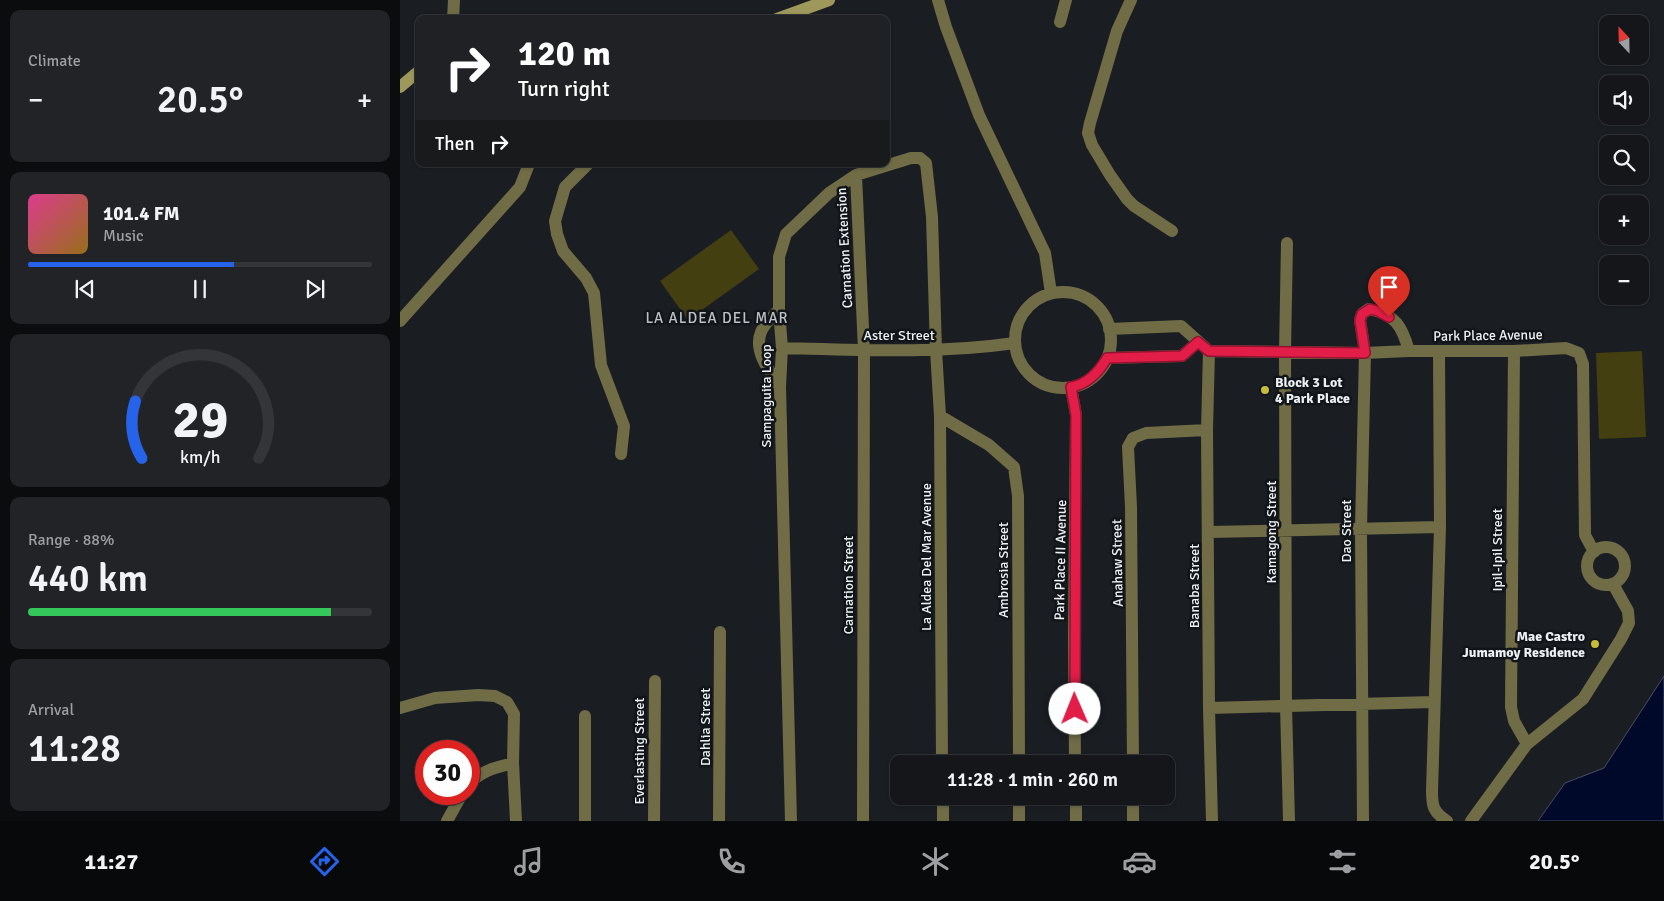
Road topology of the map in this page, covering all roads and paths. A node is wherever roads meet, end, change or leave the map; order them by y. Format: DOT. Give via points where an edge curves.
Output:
graph roads {
  1 [pos="454,0"];
  2 [pos="829,0"];
  3 [pos="938,0"];
  4 [pos="1066,0"];
  5 [pos="1131,0"];
  6 [pos="453,15"];
  7 [pos="788,15"];
  8 [pos="1060,22"];
  9 [pos="415,74"];
  10 [pos="400,87"];
  11 [pos="890,164"];
  12 [pos="528,167"];
  13 [pos="585,167"];
  14 [pos="880,167"];
  15 [pos="856,174"];
  16 [pos="1172,231"];
  17 [pos="1287,243"];
  18 [pos="1051,293"];
  19 [pos="779,310"];
  20 [pos="400,321"];
  21 [pos="1109,329"];
  22 [pos="1198,342"];
  23 [pos="1015,343"];
  24 [pos="782,348"];
  25 [pos="864,350"];
  26 [pos="936,350"];
  27 [pos="1209,351"];
  28 [pos="1409,351"];
  29 [pos="1439,351"];
  30 [pos="1514,351"];
  31 [pos="1285,352"];
  32 [pos="1365,353"];
  33 [pos="1107,358"];
  34 [pos="780,387"];
  35 [pos="1071,387"];
  36 [pos="940,416"];
  37 [pos="1207,430"];
  38 [pos="621,454"];
  39 [pos="1440,527"];
  40 [pos="1361,529"];
  41 [pos="1286,530"];
  42 [pos="1209,532"];
  43 [pos="1594,552"];
  44 [pos="1613,584"];
  45 [pos="720,632"];
  46 [pos="655,681"];
  47 [pos="1434,702"];
  48 [pos="1362,704"];
  49 [pos="1286,706"];
  50 [pos="400,708"];
  51 [pos="1210,708"];
  52 [pos="585,716"];
  53 [pos="1527,744"];
  54 [pos="942,755"];
  55 [pos="1019,755"];
  56 [pos="1075,755"];
  57 [pos="1133,755"];
  58 [pos="513,762"];
  59 [pos="480,775"];
  60 [pos="456,805"];
  61 [pos="943,805"];
  62 [pos="1019,805"];
  63 [pos="1076,805"];
  64 [pos="1133,805"];
  65 [pos="447,821"];
  66 [pos="516,821"];
  67 [pos="585,821"];
  68 [pos="654,821"];
  69 [pos="719,821"];
  70 [pos="791,821"];
  71 [pos="863,821"];
  72 [pos="943,821"];
  73 [pos="1019,821"];
  74 [pos="1076,821"];
  75 [pos="1133,821"];
  76 [pos="1212,821"];
  77 [pos="1289,821"];
  78 [pos="1363,821"];
  79 [pos="1447,821"];
  80 [pos="1471,821"];
  1 -- 6 [label="street"];
  2 -- 7 [label="street"];
  3 -- 18 [label="street" via="979,115 1045,253"];
  4 -- 8 [label="street"];
  5 -- 16 [label="street" via="1117,32 1088,133 1096,152 1127,199"];
  9 -- 10 [label="street"];
  11 -- 26 [label="street, Sampaguita Loop" via="911,158 920,158 926,163 932,217"];
  12 -- 20 [label="street" via="520,187"];
  13 -- 38 [label="street" via="565,187 555,221 563,251 594,293 600,365 624,426"];
  14 -- 15 [label="street, Sampaguita Loop"];
  15 -- 19 [label="street, Sampaguita Loop" via="829,193 786,234 779,257"];
  15 -- 25 [label="street, Carnation Extension"];
  17 -- 31 [label="street, Kamagong Street"];
  18 -- 21 [label="street" via="1066,292 1094,304 1104,315"];
  18 -- 23 [label="street" via="1025,310 1018,323"];
  19 -- 24 [label="street, Sampaguita Loop"];
  19 -- 34 [label="street" via="761,331 759,346"];
  21 -- 22 [label="street" via="1181,326"];
  21 -- 33 [label="street" via="1111,344"];
  22 -- 27 [label="street"];
  22 -- 33 [label="street" via="1182,356"];
  23 -- 26 [label="street, Aster Street"];
  23 -- 35 [label="street" via="1016,354 1029,375 1051,387"];
  24 -- 25 [label="street, Aster Street"];
  24 -- 34 [label="street, Sampaguita Loop"];
  25 -- 26 [label="street, Aster Street"];
  25 -- 71 [label="street, Carnation Street"];
  26 -- 36 [label="street, La Aldea Del Mar Avenue"];
  27 -- 31 [label="street, Park Place Avenue"];
  27 -- 37 [label="street, Banaba Street"];
  28 -- 29 [label="street, Park Place Avenue"];
  28 -- 32 [label="street, Park Place Avenue"];
  28 -- 32 [label="street, Dao Street" via="1398,323 1370,309 1362,314 1360,320"];
  29 -- 30 [label="street, Park Place Avenue"];
  29 -- 39 [label="street"];
  30 -- 43 [label="street, Park Place Avenue" via="1566,348 1579,353 1583,364 1584,534"];
  30 -- 53 [label="street, Ipil-Ipil Street" via="1511,707 1514,721"];
  31 -- 32 [label="street, Park Place Avenue"];
  31 -- 41 [label="street, Kamagong Street"];
  32 -- 40 [label="street, Dao Street"];
  33 -- 35 [label="street" via="1090,380"];
  34 -- 70 [label="street, Sampaguita Loop"];
  35 -- 56 [label="street, Park Place II Avenue" via="1076,415"];
  36 -- 54 [label="street, La Aldea Del Mar Avenue"];
  36 -- 55 [label="street, Ambrosia Street" via="989,445 1014,467 1018,496"];
  37 -- 42 [label="street, Banaba Street"];
  37 -- 57 [label="street, Anahaw Street" via="1146,433 1133,438 1128,447 1132,507"];
  39 -- 40 [label="street"];
  39 -- 47 [label="street"];
  40 -- 41 [label="street"];
  40 -- 48 [label="street, Dao Street"];
  41 -- 42 [label="street"];
  41 -- 49 [label="street, Kamagong Street"];
  42 -- 51 [label="street, Banaba Street"];
  43 -- 44 [label="street" via="1587,567 1591,578 1601,585"];
  43 -- 44 [label="street" via="1598,548 1609,547 1622,556 1624,572"];
  44 -- 53 [label="street" via="1628,611 1629,623 1625,631 1583,699"];
  45 -- 69 [label="street, Dahlia Street"];
  46 -- 68 [label="street, Everlasting Street"];
  47 -- 48 [label="street"];
  47 -- 79 [label="street" via="1432,806"];
  48 -- 49 [label="street"];
  48 -- 78 [label="street, Dao Street"];
  49 -- 51 [label="street"];
  49 -- 77 [label="street, Kamagong Street"];
  50 -- 58 [label="street" via="435,698 496,696 508,702 514,714"];
  51 -- 76 [label="street, Banaba Street"];
  52 -- 67 [label="street"];
  53 -- 80 [label="street"];
  58 -- 59 [label="street"];
  58 -- 66 [label="street"];
  60 -- 65 [label="street"];
  61 -- 72 [label="street"];
  62 -- 73 [label="street"];
  63 -- 74 [label="street"];
  64 -- 75 [label="street"];
}
